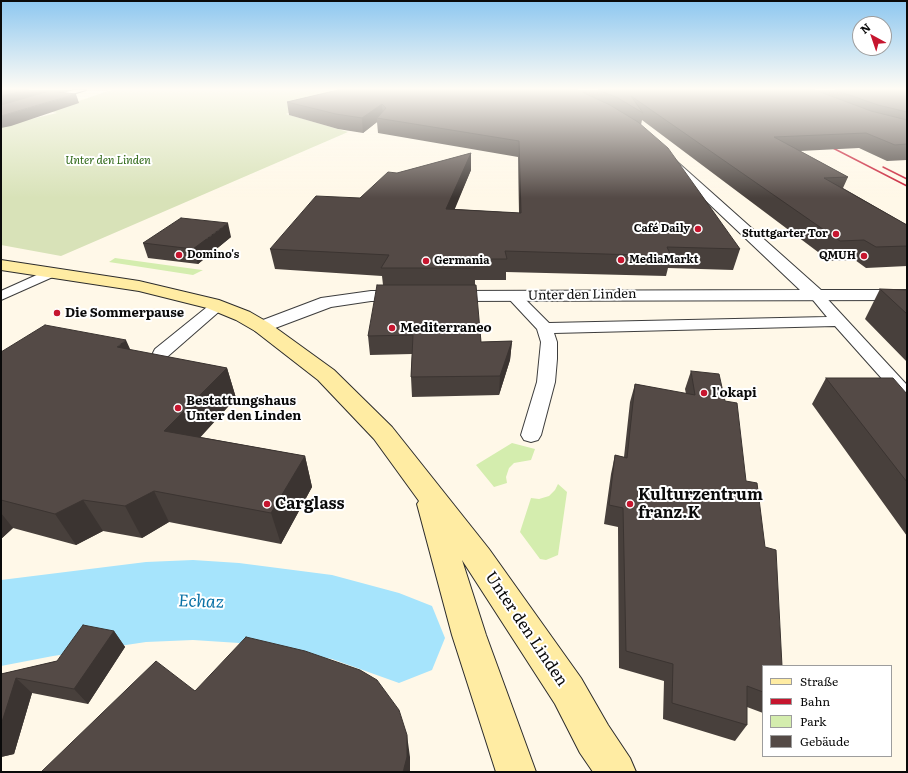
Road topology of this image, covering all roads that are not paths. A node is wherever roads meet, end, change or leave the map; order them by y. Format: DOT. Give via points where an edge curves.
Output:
graph roads {
  1 [pos="657,150"];
  2 [pos="1,264"];
  3 [pos="50,272"];
  4 [pos="815,294"];
  5 [pos="907,295"];
  6 [pos="1,296"];
  7 [pos="514,296"];
  8 [pos="217,306"];
  9 [pos="839,321"];
  10 [pos="262,327"];
  11 [pos="545,328"];
  12 [pos="161,353"];
  13 [pos="907,396"];
  14 [pos="531,436"];
  15 [pos="427,491"];
  16 [pos="516,772"];
  17 [pos="616,772"];
  1 -- 4 [label="street"];
  2 -- 3 [label="main road, Unter den Linden"];
  3 -- 6 [label="lane"];
  3 -- 8 [label="main road, Unter den Linden" via="139,286"];
  4 -- 5 [label="street, Unter den Linden"];
  4 -- 7 [label="street, Unter den Linden"];
  4 -- 9 [label="lane"];
  7 -- 10 [label="street, Unter den Linden" via="371,296 327,302"];
  7 -- 11 [label="lane"];
  8 -- 10 [label="main road, Unter den Linden"];
  8 -- 12 [label="lane"];
  9 -- 11 [label="lane"];
  9 -- 13 [label="lane"];
  10 -- 15 [label="main road, Unter den Linden" via="326,375 371,419 398,450"];
  11 -- 14 [label="lane" via="549,359 546,382"];
  15 -- 16 [label="main road, Unter den Linden" via="468,635"];
  15 -- 17 [label="main road, Unter den Linden" via="478,558 559,679"];
}
